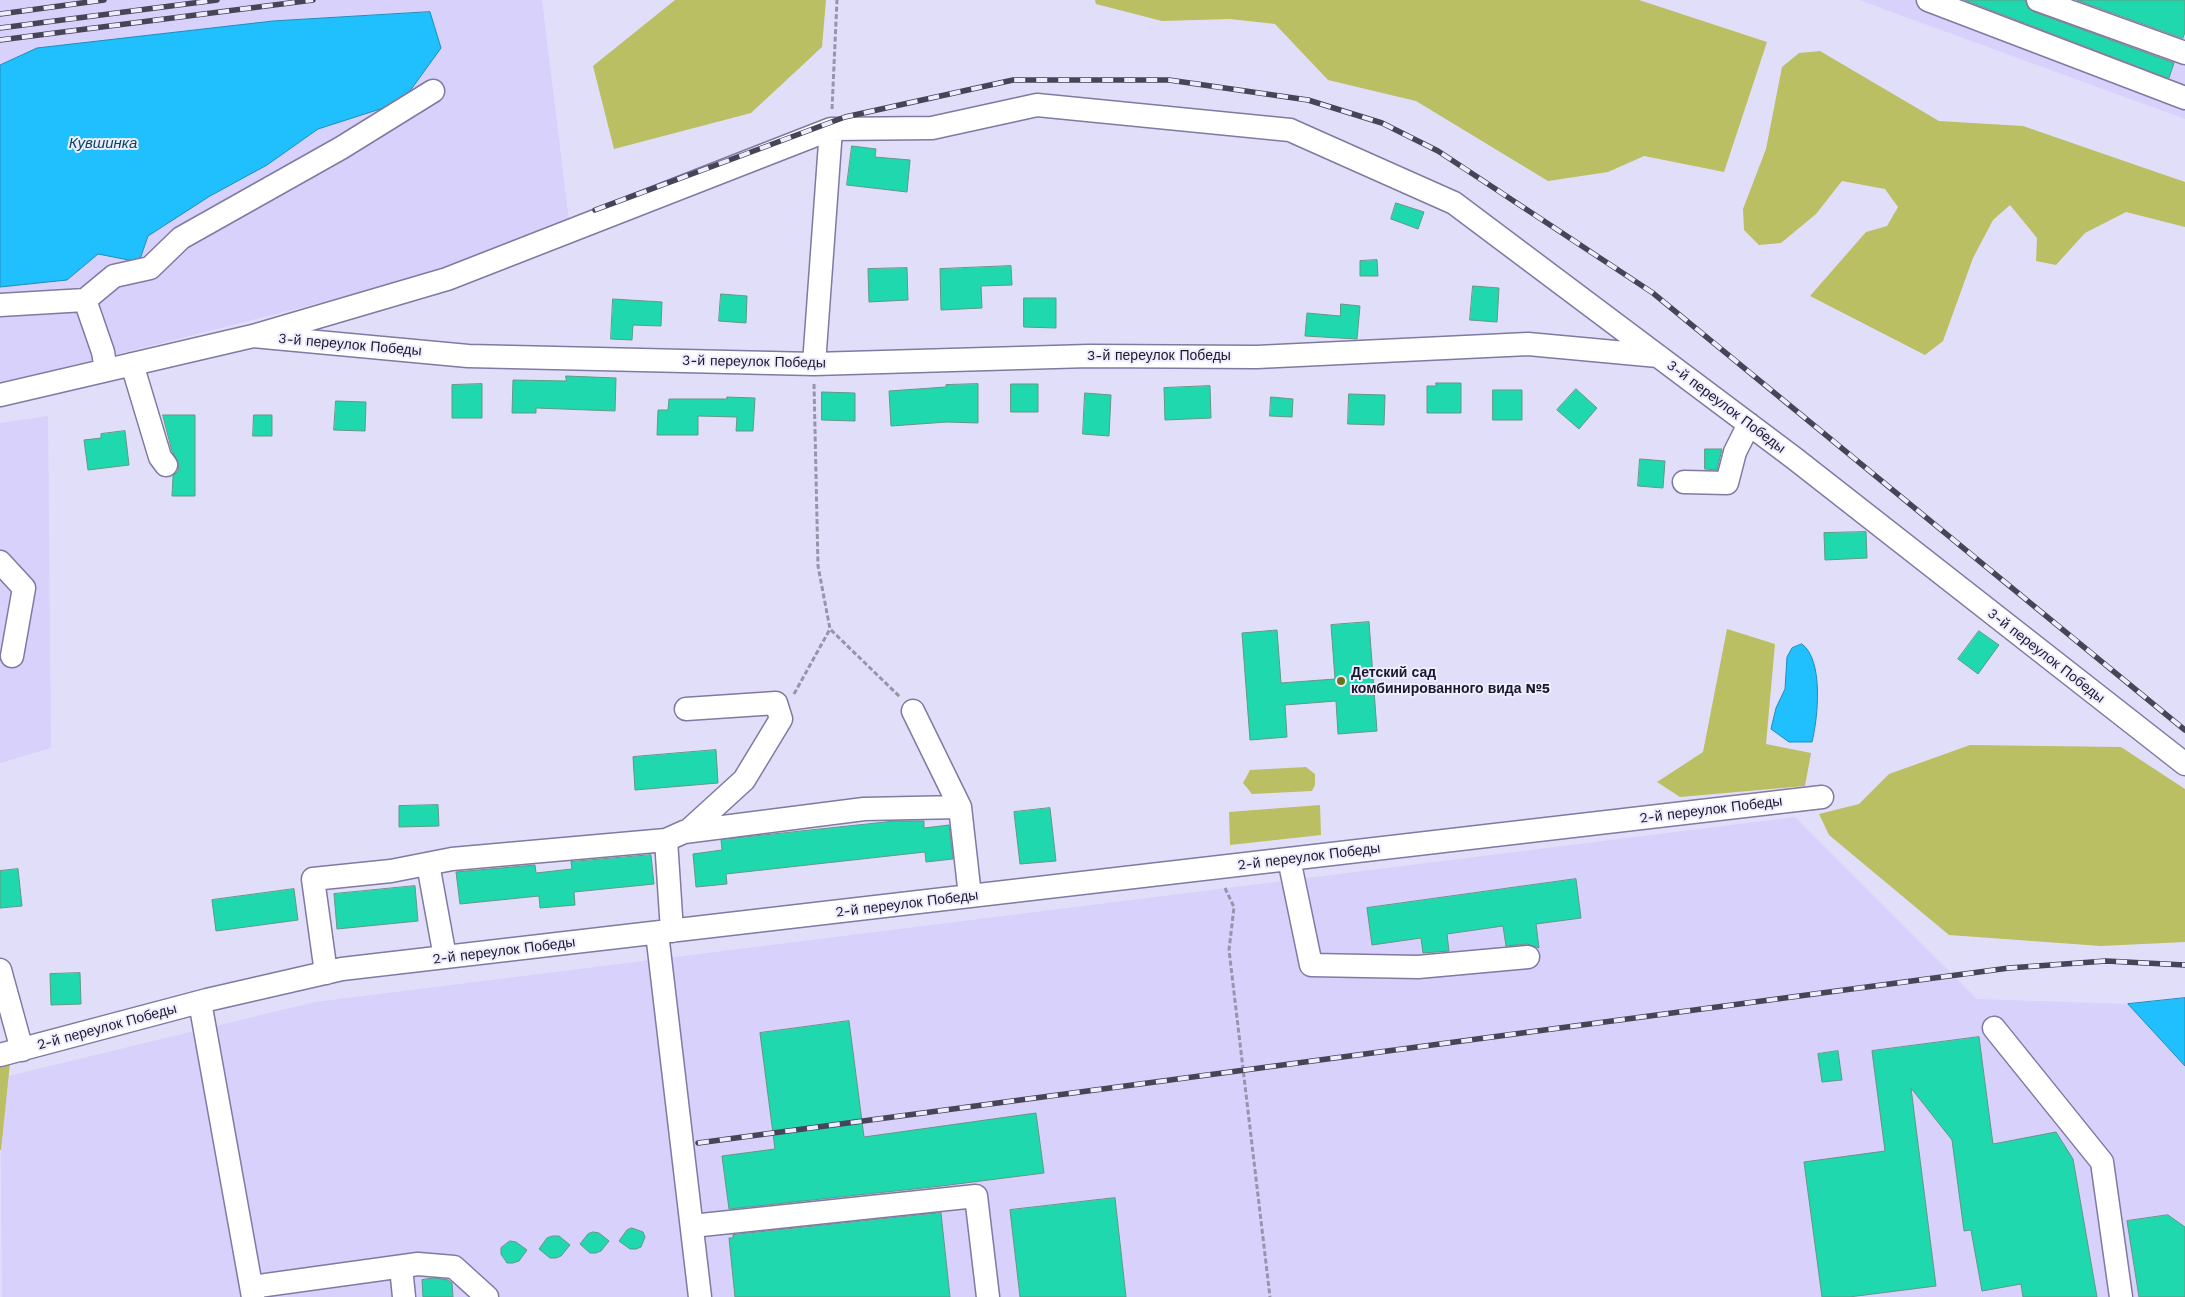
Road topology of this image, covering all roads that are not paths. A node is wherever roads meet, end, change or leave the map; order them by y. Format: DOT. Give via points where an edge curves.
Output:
graph roads {
  1 [pos="1928,0"];
  2 [pos="2038,0"];
  3 [pos="2185,53"];
  4 [pos="433,90"];
  5 [pos="2185,98"];
  6 [pos="831,129"];
  7 [pos="85,300"];
  8 [pos="0,304"];
  9 [pos="253,336"];
  10 [pos="1659,356"];
  11 [pos="132,364"];
  12 [pos="814,364"];
  13 [pos="106,370"];
  14 [pos="0,394"];
  15 [pos="1749,424"];
  16 [pos="166,465"];
  17 [pos="1684,482"];
  18 [pos="0,562"];
  19 [pos="12,656"];
  20 [pos="686,709"];
  21 [pos="913,711"];
  22 [pos="2185,764"];
  23 [pos="1822,797"];
  24 [pos="960,807"];
  25 [pos="688,831"];
  26 [pos="666,840"];
  27 [pos="1289,859"];
  28 [pos="428,864"];
  29 [pos="970,896"];
  30 [pos="665,932"];
  31 [pos="445,957"];
  32 [pos="1528,957"];
  33 [pos="0,970"];
  34 [pos="326,973"];
  35 [pos="200,1002"];
  36 [pos="1994,1028"];
  37 [pos="22,1050"];
  38 [pos="0,1056"];
  39 [pos="692,1226"];
  40 [pos="400,1267"];
  41 [pos="252,1292"];
  42 [pos="404,1297"];
  43 [pos="487,1297"];
  44 [pos="700,1297"];
  45 [pos="988,1297"];
  46 [pos="2121,1297"];
  1 -- 5 [label="street"];
  2 -- 3 [label="street"];
  4 -- 7 [label="street" via="341,148 181,238 150,268 114,276"];
  6 -- 9 [label="street" via="447,279"];
  6 -- 10 [label="street" via="932,128 1037,105 1290,130 1454,203"];
  6 -- 12 [label="street"];
  7 -- 8 [label="street"];
  7 -- 13 [label="street"];
  9 -- 11 [label="street, 3-й переулок Победы"];
  9 -- 12 [label="street, 3-й переулок Победы" via="468,356"];
  10 -- 12 [label="street, 3-й переулок Победы" via="1528,344 1256,357 1089,356"];
  10 -- 15 [label="street, 3-й переулок Победы"];
  11 -- 13 [label="street, 3-й переулок Победы"];
  11 -- 16 [label="street" via="160,457"];
  13 -- 14 [label="street, 3-й переулок Победы"];
  15 -- 17 [label="street" via="1735,452 1728,483"];
  15 -- 22 [label="street, 3-й переулок Победы"];
  18 -- 19 [label="street" via="24,588"];
  20 -- 25 [label="street" via="776,703 781,719 744,780"];
  21 -- 24 [label="street"];
  23 -- 27 [label="street, 2-й переулок Победы"];
  24 -- 25 [label="street" via="864,809"];
  24 -- 29 [label="street"];
  25 -- 26 [label="street"];
  26 -- 28 [label="street" via="452,859"];
  26 -- 30 [label="street"];
  27 -- 29 [label="street, 2-й переулок Победы"];
  27 -- 32 [label="street" via="1311,965 1418,967"];
  28 -- 31 [label="street"];
  28 -- 34 [label="street" via="313,879"];
  29 -- 30 [label="street, 2-й переулок Победы"];
  30 -- 31 [label="street, 2-й переулок Победы"];
  30 -- 39 [label="street"];
  31 -- 34 [label="street, 2-й переулок Победы"];
  33 -- 37 [label="street"];
  34 -- 35 [label="street, 2-й переулок Победы"];
  35 -- 37 [label="street, 2-й переулок Победы"];
  35 -- 41 [label="street"];
  36 -- 46 [label="street" via="2102,1162"];
  37 -- 38 [label="street, 2-й переулок Победы"];
  39 -- 44 [label="street"];
  39 -- 45 [label="street" via="976,1196"];
  40 -- 41 [label="street"];
  40 -- 42 [label="street"];
  40 -- 43 [label="street" via="418,1264 454,1267"];
}
